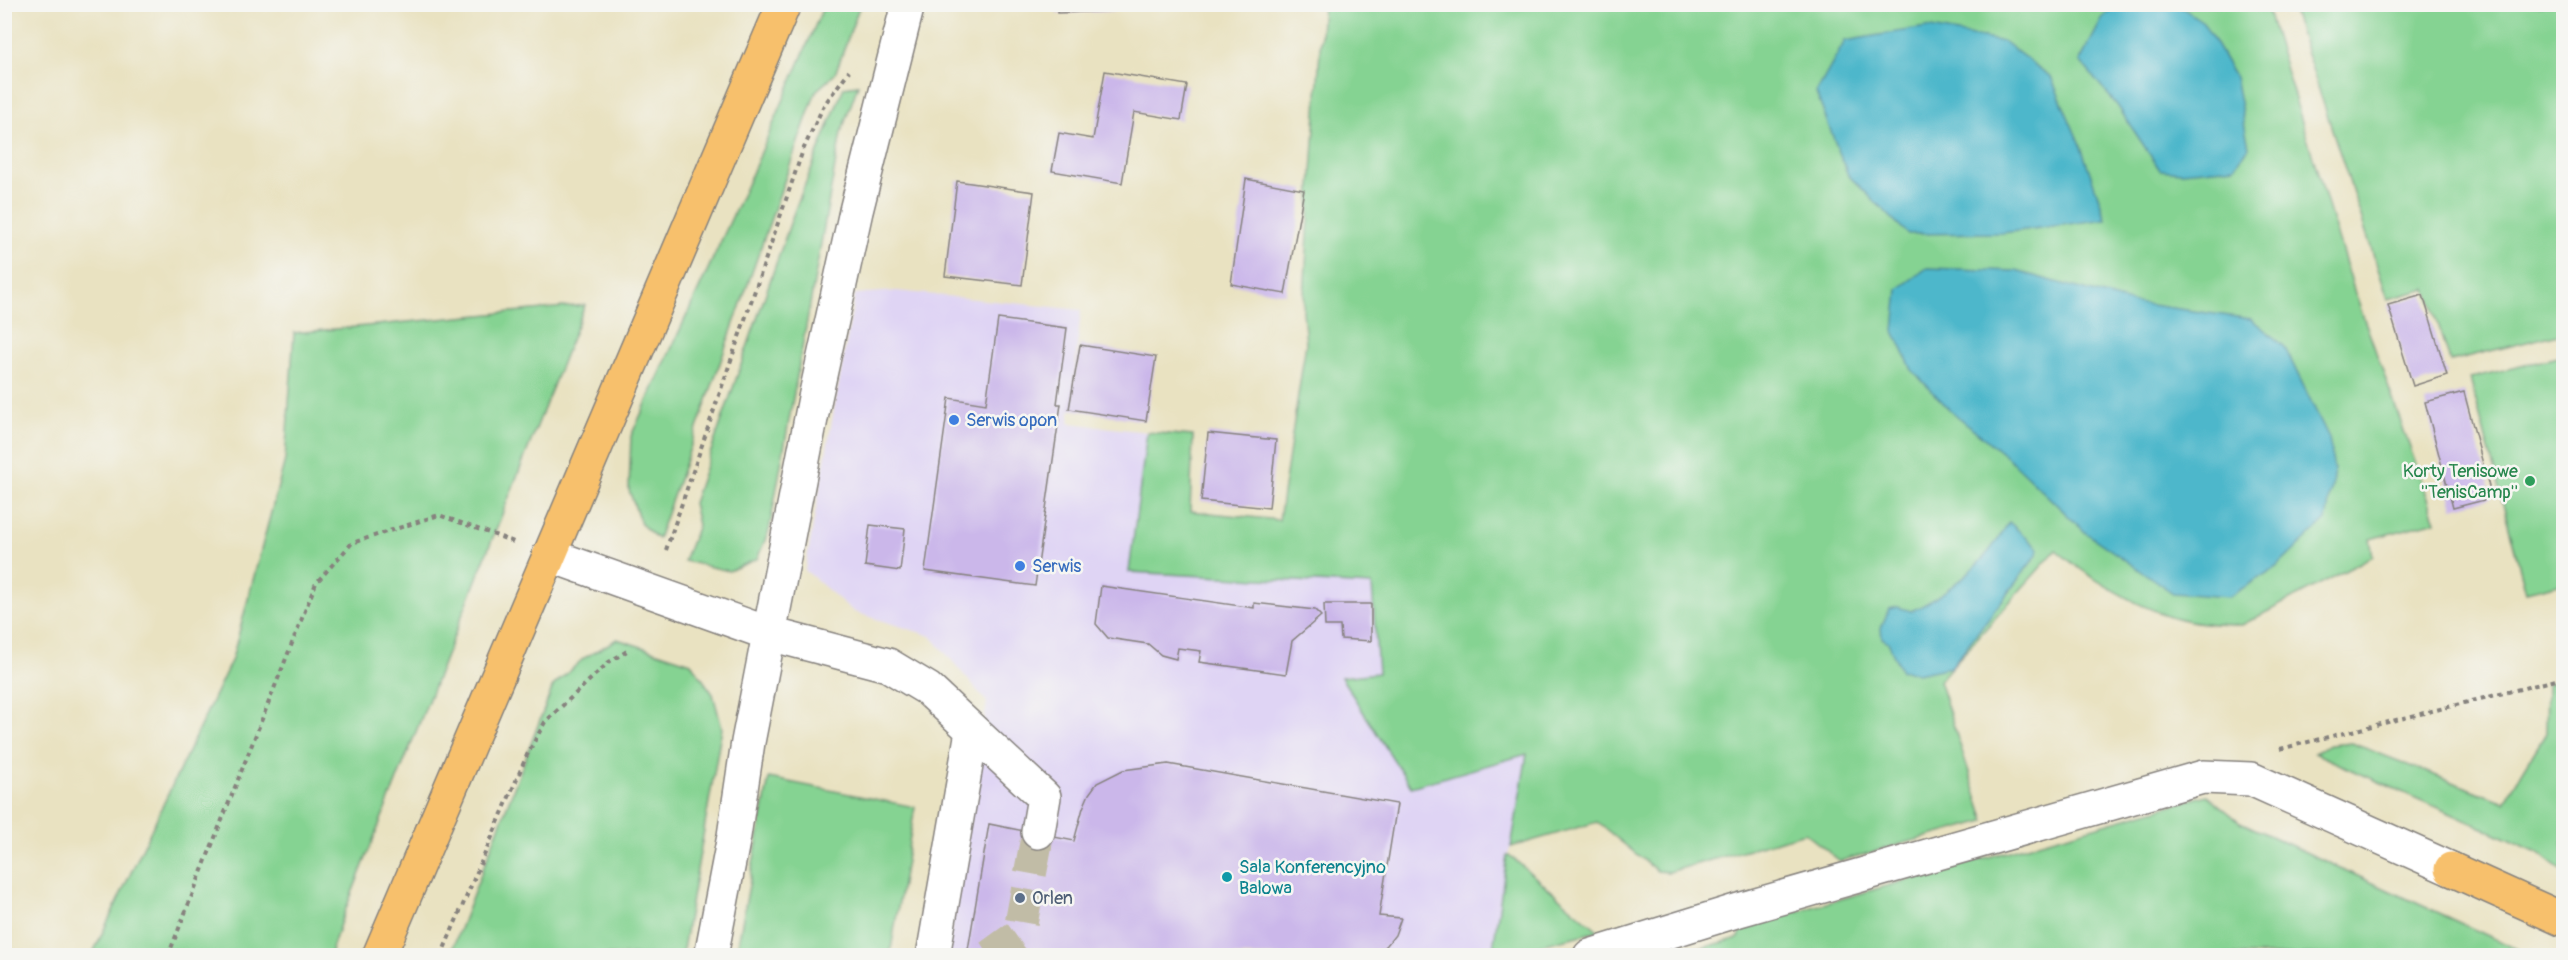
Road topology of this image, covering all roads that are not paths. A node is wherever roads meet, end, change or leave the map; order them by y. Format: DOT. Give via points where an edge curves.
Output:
graph roads {
  1 [pos="784,4"];
  2 [pos="908,4"];
  3 [pos="549,555"];
  4 [pos="770,634"];
  5 [pos="972,730"];
  6 [pos="1038,832"];
  7 [pos="2451,869"];
  8 [pos="2564,920"];
  9 [pos="379,956"];
  10 [pos="711,956"];
  11 [pos="933,956"];
  12 [pos="1590,956"];
  1 -- 3 [label="main road"];
  2 -- 4 [label="lane" via="856,211 815,398"];
  3 -- 4 [label="lane"];
  3 -- 9 [label="main road"];
  4 -- 5 [label="lane" via="888,665 928,689"];
  4 -- 10 [label="lane"];
  5 -- 6 [label="lane" via="1044,797"];
  5 -- 11 [label="lane"];
  7 -- 8 [label="main road"];
  7 -- 12 [label="lane" via="2251,779 2204,777"];
}
